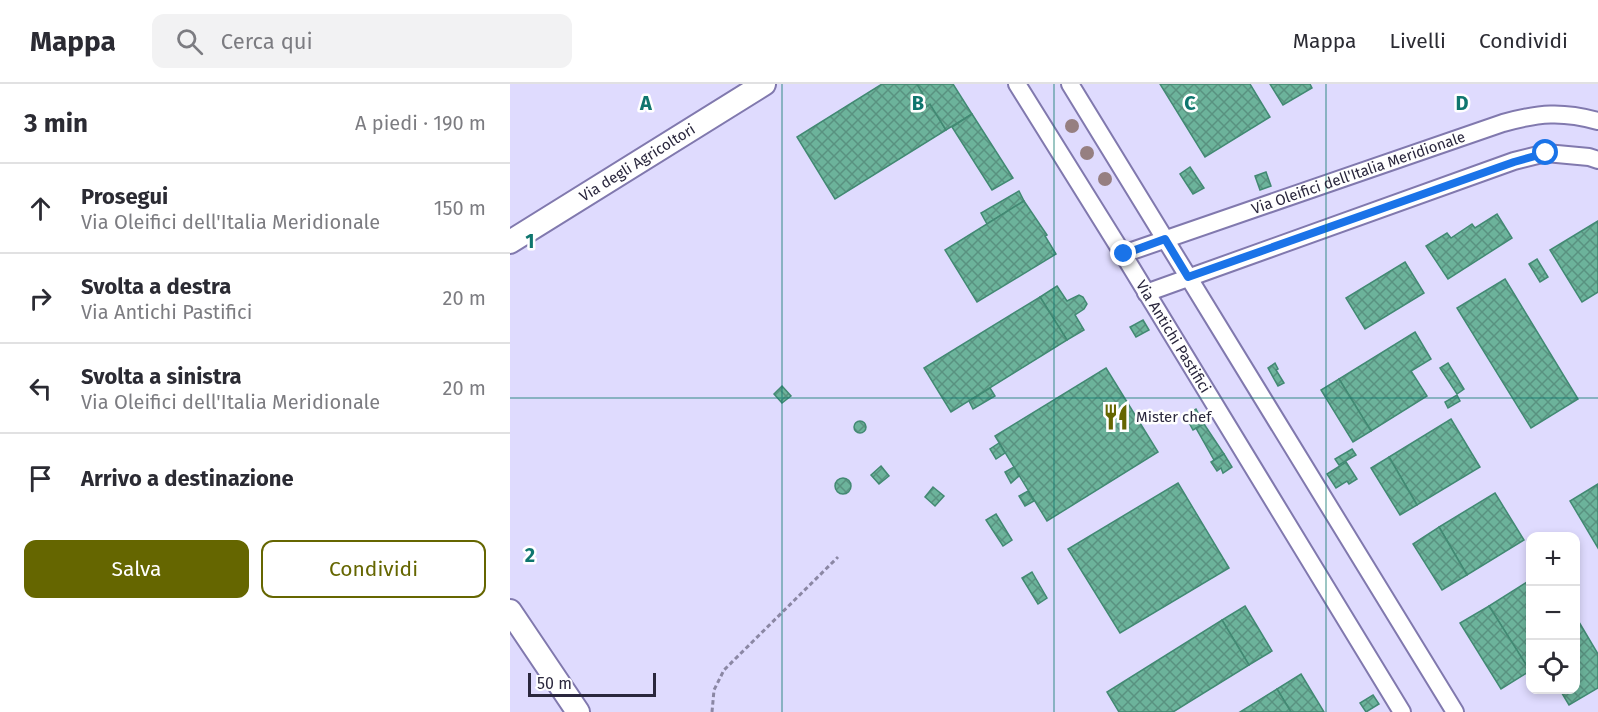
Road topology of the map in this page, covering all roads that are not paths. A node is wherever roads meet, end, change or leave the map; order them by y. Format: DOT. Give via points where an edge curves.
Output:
graph roads {
  1 [pos="764,84"];
  2 [pos="1017,84"];
  3 [pos="1070,84"];
  4 [pos="1598,120"];
  5 [pos="1598,160"];
  6 [pos="1165,239"];
  7 [pos="510,242"];
  8 [pos="1124,254"];
  9 [pos="1188,277"];
  10 [pos="1146,293"];
  11 [pos="510,610"];
  12 [pos="578,712"];
  13 [pos="1402,712"];
  14 [pos="1455,712"];
  1 -- 7 [label="street, Via degli Agricoltori"];
  2 -- 8 [label="street, Via Antichi Pastifici"];
  3 -- 6 [label="street"];
  4 -- 6 [label="street, Via Oleifici dell'Italia Meridionale" via="1575,114 1535,114"];
  5 -- 9 [label="street" via="1546,153 1514,162"];
  6 -- 8 [label="street, Via Oleifici dell'Italia Meridionale"];
  6 -- 9 [label="street"];
  8 -- 10 [label="street, Via Antichi Pastifici"];
  9 -- 10 [label="street"];
  9 -- 14 [label="street"];
  10 -- 13 [label="street, Via Antichi Pastifici"];
  11 -- 12 [label="street"];
}
